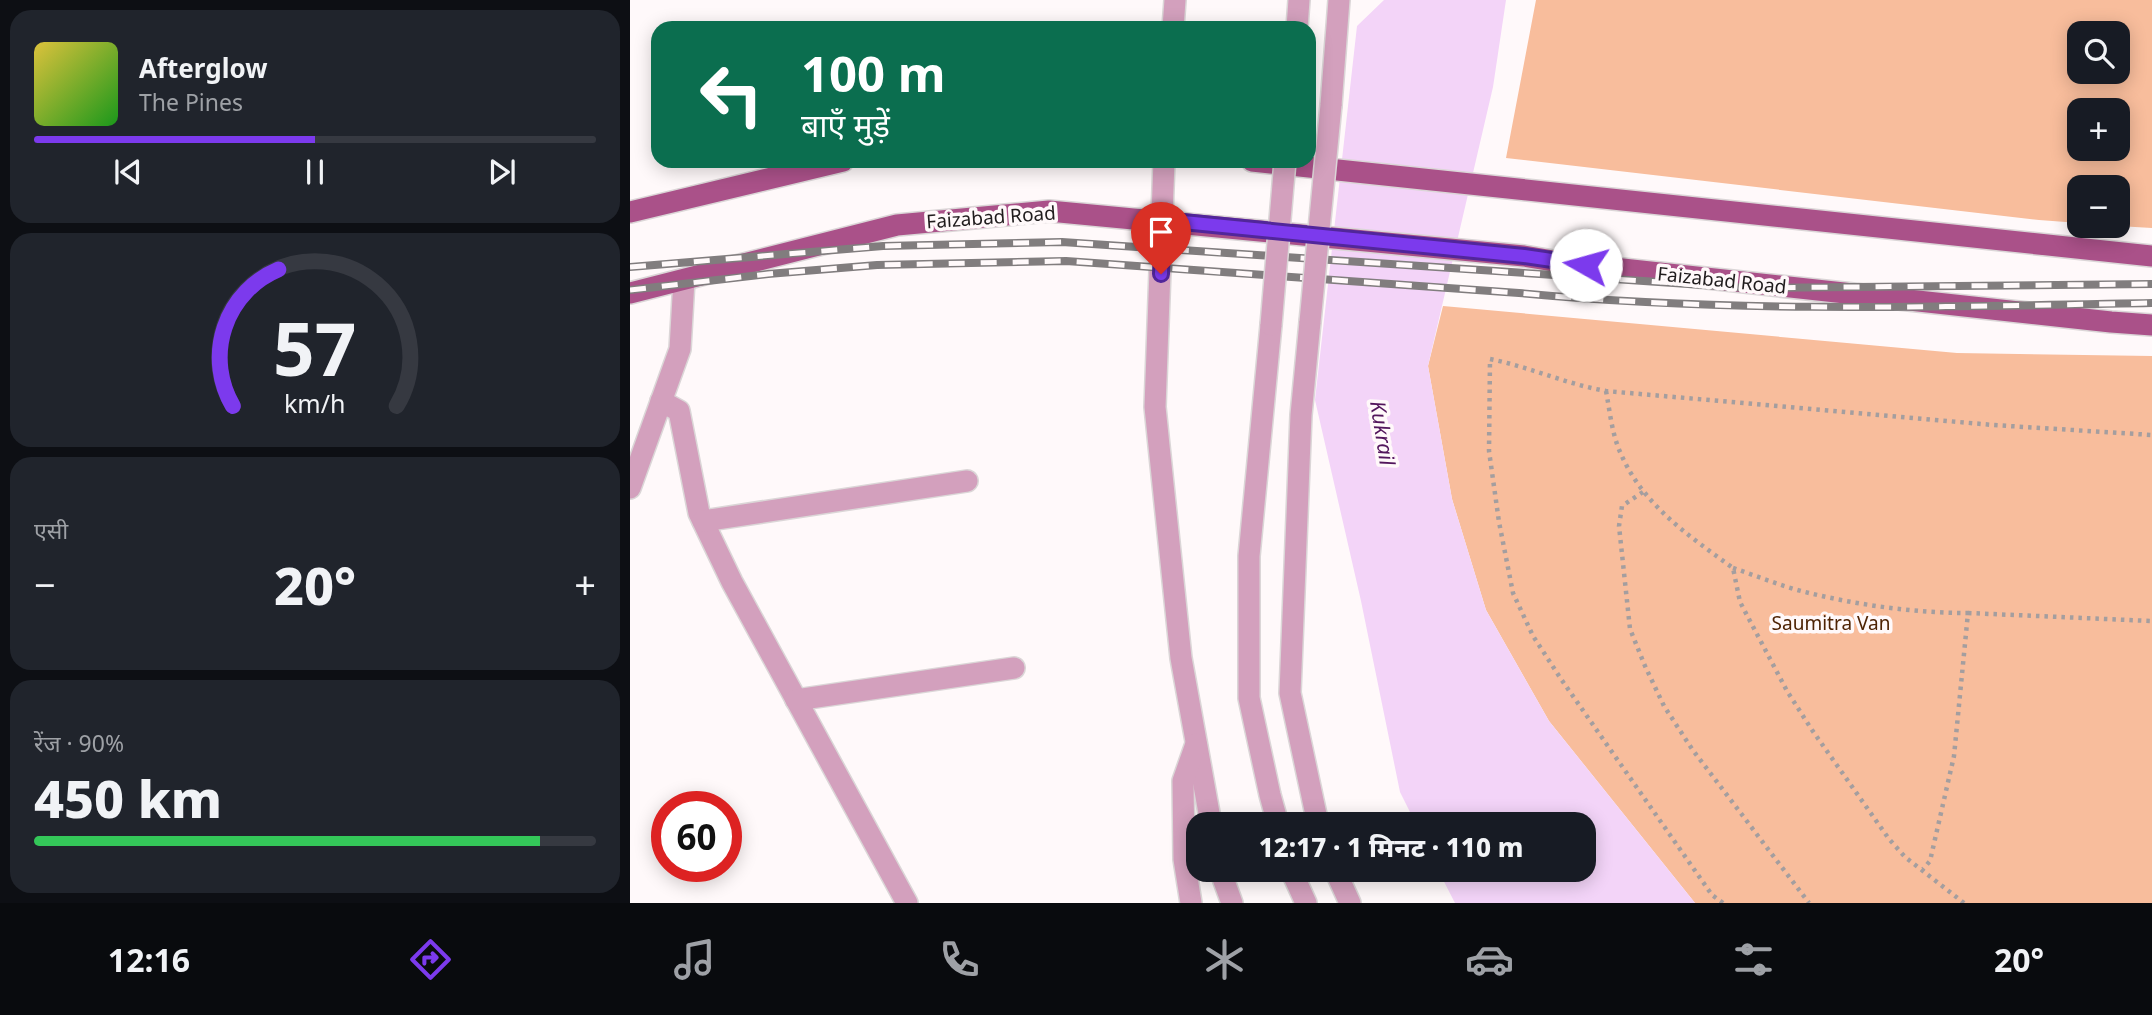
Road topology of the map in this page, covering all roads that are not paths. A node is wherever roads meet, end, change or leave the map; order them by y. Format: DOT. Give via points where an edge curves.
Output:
graph roads {
  1 [pos="1175,0"];
  2 [pos="1300,0"];
  3 [pos="1339,0"];
  4 [pos="1174,21"];
  5 [pos="1298,21"];
  6 [pos="813,168"];
  7 [pos="1164,168"];
  8 [pos="1284,168"];
  9 [pos="1316,168"];
  10 [pos="630,212"];
  11 [pos="1163,220"];
  12 [pos="2152,256"];
  13 [pos="684,280"];
  14 [pos="630,293"];
  15 [pos="2152,325"];
  16 [pos="661,401"];
  17 [pos="967,481"];
  18 [pos="630,488"];
  19 [pos="703,521"];
  20 [pos="1014,668"];
  21 [pos="796,700"];
  22 [pos="1197,743"];
  23 [pos="1209,812"];
  24 [pos="1275,812"];
  25 [pos="1315,812"];
  26 [pos="1224,882"];
  27 [pos="1296,882"];
  28 [pos="1340,882"];
  29 [pos="907,903"];
  30 [pos="1191,903"];
  31 [pos="1232,903"];
  32 [pos="1306,903"];
  33 [pos="1350,903"];
  1 -- 4 [label="street"];
  2 -- 5 [label="street"];
  3 -- 25 [label="street, bridge" via="1301,415 1290,693"];
  6 -- 10 [label="main road"];
  7 -- 11 [label="street"];
  8 -- 24 [label="street, bridge" via="1249,556 1249,698"];
  9 -- 12 [label="main road, bridge"];
  11 -- 13 [label="main road, Faizabad Road" via="1049,211 897,225"];
  11 -- 15 [label="main road, Faizabad Road, bridge"];
  11 -- 22 [label="street" via="1155,407 1181,658"];
  13 -- 14 [label="main road, Faizabad Road"];
  13 -- 16 [label="street" via="680,349"];
  16 -- 18 [label="street"];
  16 -- 19 [label="street" via="679,411"];
  17 -- 19 [label="street"];
  19 -- 21 [label="street"];
  20 -- 21 [label="street"];
  21 -- 29 [label="street"];
  22 -- 23 [label="street"];
  22 -- 30 [label="street" via="1183,781 1184,859"];
  26 -- 31 [label="street"];
  27 -- 32 [label="street"];
  28 -- 33 [label="street"];
}
